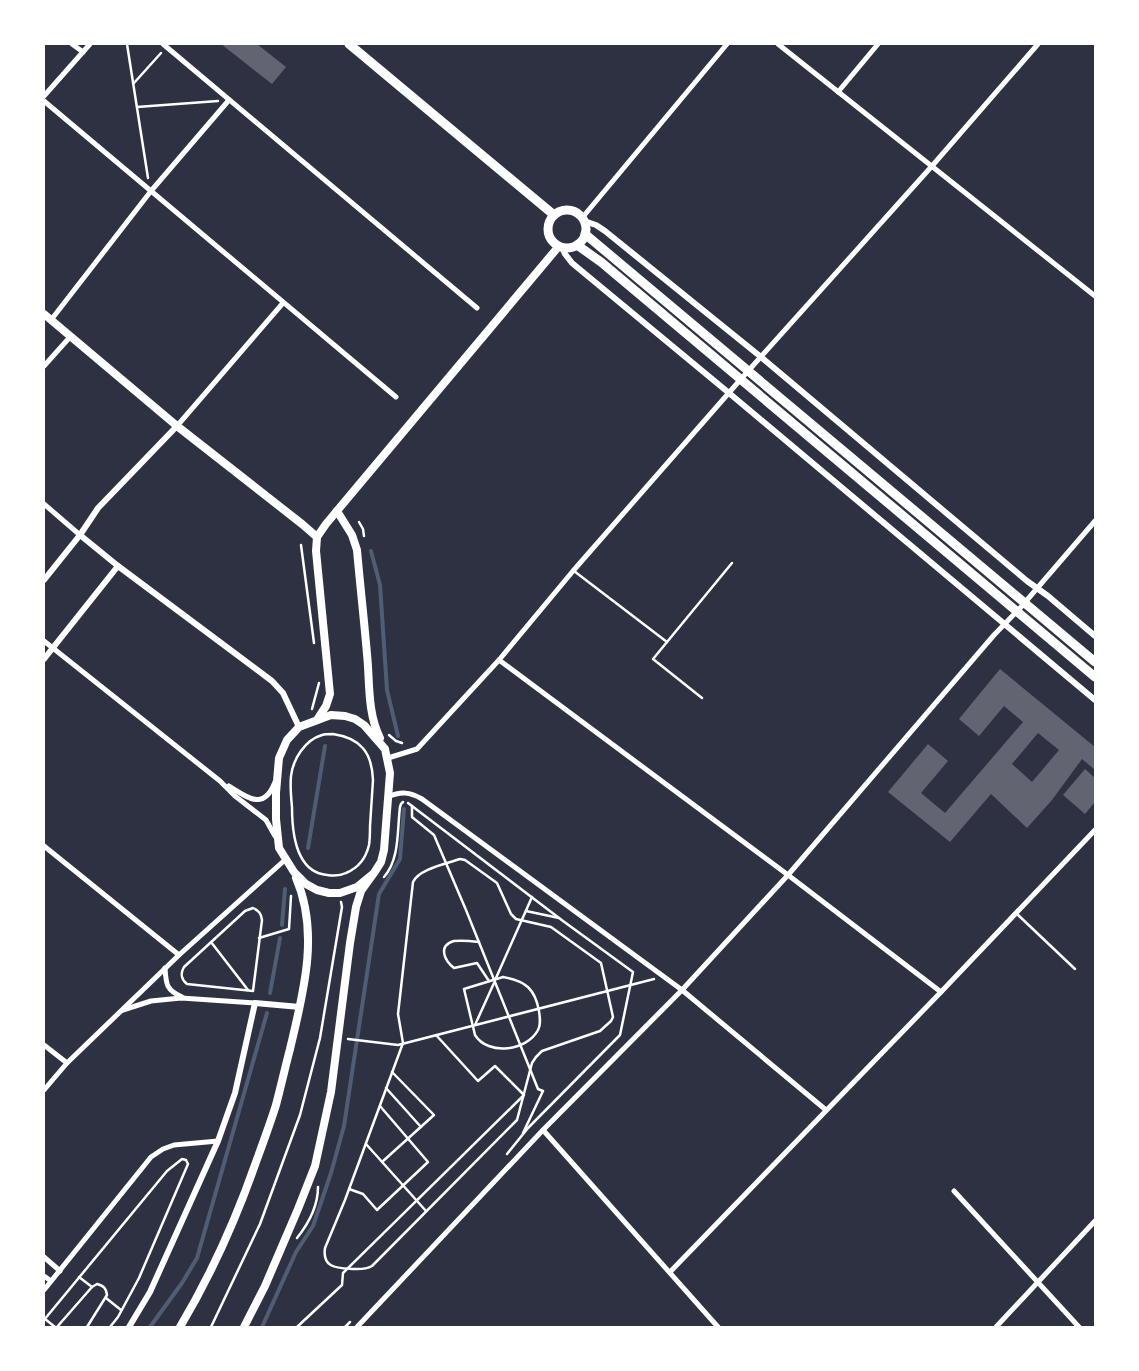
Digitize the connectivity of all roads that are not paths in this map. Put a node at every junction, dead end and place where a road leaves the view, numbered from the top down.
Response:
1 (72, 44) edge
2 (90, 44) edge
3 (348, 44) edge
4 (727, 44) edge
5 (778, 44) edge
6 (878, 44) edge
7 (1038, 44) edge
8 (165, 45) edge
9 (83, 52) junction
10 (838, 92) junction
11 (44, 96) edge
12 (229, 100) junction
13 (44, 101) edge
14 (932, 166) junction
15 (150, 191) junction
16 (554, 215) junction
17 (583, 219) junction
18 (585, 234) junction
19 (578, 245) junction
20 (560, 247) junction
21 (1095, 296) edge
22 (283, 303) junction
23 (477, 308) dead end
24 (44, 314) edge
25 (51, 320) junction
26 (70, 337) junction
27 (761, 357) junction
28 (44, 366) edge
29 (749, 370) junction
30 (741, 379) junction
31 (729, 393) junction
32 (396, 397) dead end
33 (177, 426) junction
34 (44, 504) edge
35 (337, 511) junction
36 (1095, 521) edge
37 (80, 535) junction
38 (317, 537) junction
39 (732, 564) dead end
40 (118, 566) junction
41 (573, 571) junction
42 (44, 580) edge
43 (1037, 588) junction
44 (1024, 603) junction
45 (1017, 611) junction
46 (1005, 624) junction
47 (1095, 636) edge
48 (44, 641) edge
49 (667, 642) junction
50 (53, 648) junction
51 (44, 659) edge
52 (498, 660) junction
53 (1095, 662) edge
54 (1095, 677) edge
55 (702, 698) dead end
56 (1095, 700) edge
57 (317, 720) junction
58 (299, 727) junction
59 (385, 749) junction
60 (279, 758) junction
61 (388, 758) junction
62 (220, 781) junction
63 (388, 797) junction
64 (1095, 830) edge
65 (44, 846) edge
66 (279, 848) junction
67 (286, 859) junction
68 (294, 872) junction
69 (374, 874) junction
70 (788, 875) junction
71 (1016, 913) junction
72 (179, 955) junction
73 (165, 968) junction
74 (1075, 969) dead end
75 (682, 990) junction
76 (941, 992) junction
77 (184, 998) junction
78 (255, 1003) junction
79 (300, 1007) junction
80 (120, 1012) junction
81 (44, 1046) edge
82 (66, 1063) junction
83 (44, 1090) edge
84 (826, 1110) junction
85 (543, 1130) junction
86 (218, 1141) junction
87 (954, 1191) dead end
88 (1095, 1221) edge
89 (44, 1257) edge
90 (60, 1270) junction
91 (670, 1272) junction
92 (44, 1276) edge
93 (51, 1282) junction
94 (1039, 1283) junction
95 (44, 1290) edge
96 (129, 1327) edge
97 (180, 1327) edge
98 (244, 1327) edge
99 (357, 1327) edge
100 (718, 1327) edge
101 (996, 1327) edge
102 (1079, 1327) edge

1 - 9 street
2 - 9 street
3 - 16 main road
4 - 17 street
5 - 10 street
6 - 10 street
7 - 14 street
8 - 12 street
9 - 11 street
10 - 14 street
12 - 15 street
12 - 23 street
13 - 15 street
14 - 21 street
14 - 27 street
15 - 22 street
15 - 25 street
16 - 17 main road
16 - 20 main road
17 - 18 main road
17 - 27 street
18 - 19 main road
18 - 29 main road
19 - 20 main road
19 - 30 main road
20 - 31 street
20 - 35 main road
22 - 32 street
22 - 33 street
24 - 25 main road
25 - 26 main road
26 - 28 street
26 - 33 main road
27 - 29 street
27 - 43 street
29 - 30 street
29 - 44 main road
30 - 31 street
30 - 45 main road
31 - 41 street
31 - 46 street
33 - 37 street
33 - 38 main road
34 - 37 street
35 - 38 main road
35 - 59 main road
36 - 43 street
37 - 40 street
37 - 42 street
38 - 57 main road
39 - 49 lane
40 - 50 street
40 - 58 street
41 - 49 lane
41 - 52 street
43 - 44 street
43 - 47 street
44 - 45 street
44 - 53 main road
45 - 46 street
45 - 54 main road
46 - 56 street
46 - 70 street
48 - 50 street
49 - 55 lane
50 - 51 street
50 - 62 street
52 - 61 street
52 - 70 street
57 - 58 main road
57 - 59 main road
58 - 60 main road
59 - 61 main road
60 - 62 street
60 - 66 main road
61 - 63 main road
62 - 66 street
63 - 69 main road
63 - 75 street
64 - 71 street
65 - 72 street
66 - 67 main road
67 - 68 main road
67 - 72 street
68 - 69 main road
68 - 79 main road
69 - 98 main road
70 - 75 street
70 - 76 street
71 - 74 lane
71 - 76 street
72 - 73 street
73 - 77 street
73 - 80 street
75 - 84 street
75 - 85 street
76 - 84 street
77 - 78 street
77 - 80 street
78 - 79 street
78 - 86 street
79 - 97 main road
80 - 82 street
81 - 82 street
82 - 83 street
84 - 91 street
85 - 91 street
85 - 99 street
86 - 90 street
86 - 96 street
87 - 94 street
88 - 94 street
89 - 90 street
90 - 93 street
91 - 100 street
92 - 93 street
93 - 95 street
94 - 101 street
94 - 102 street

